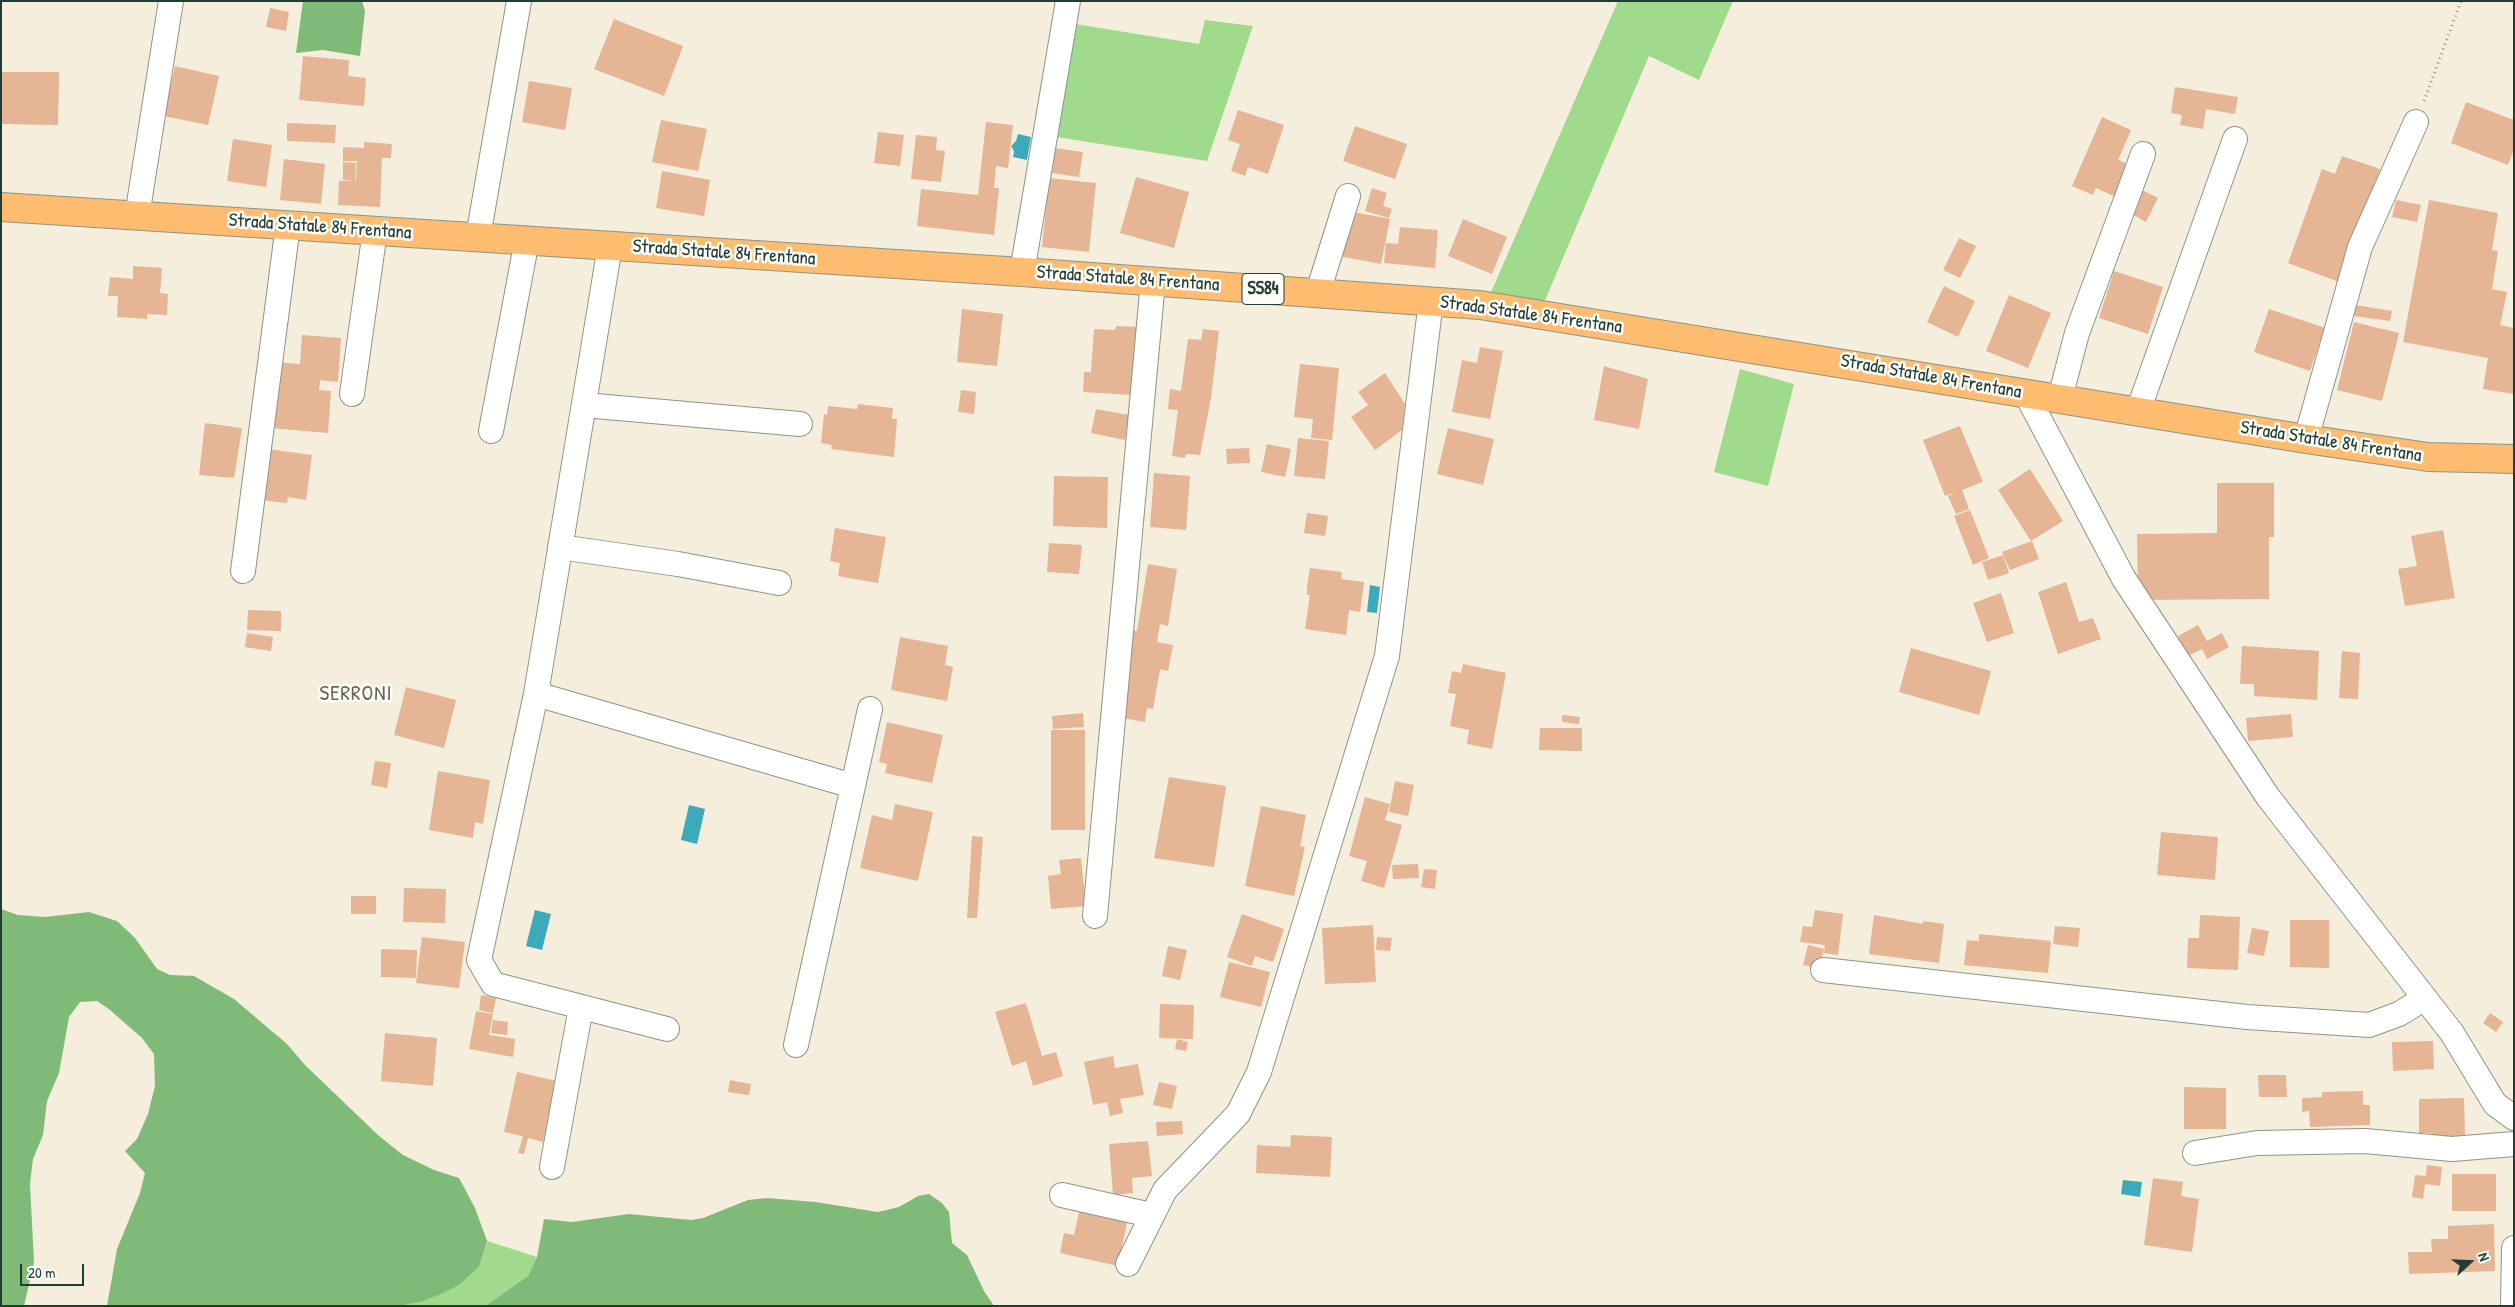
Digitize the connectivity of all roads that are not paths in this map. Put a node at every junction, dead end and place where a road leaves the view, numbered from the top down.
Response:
1 (171, 1) edge
2 (519, 1) edge
3 (1068, 1) edge
4 (2416, 122) road end
5 (2235, 139) dead end
6 (2143, 154) dead end
7 (1348, 196) dead end
8 (1, 207) edge
9 (137, 216) junction
10 (288, 225) junction
11 (375, 231) junction
12 (478, 237) junction
13 (527, 240) junction
14 (610, 246) junction
15 (1022, 272) junction
16 (1153, 281) junction
17 (1318, 292) junction
18 (1431, 301) junction
19 (352, 394) dead end
20 (2026, 394) junction
21 (2060, 398) junction
22 (584, 405) junction
23 (2138, 411) junction
24 (800, 424) dead end
25 (491, 431) dead end
26 (2306, 439) junction
27 (2514, 459) edge
28 (560, 547) junction
29 (243, 571) dead end
30 (779, 583) dead end
31 (536, 694) junction
32 (870, 709) dead end
33 (853, 786) junction
34 (1095, 916) dead end
35 (1822, 970) dead end
36 (2425, 998) junction
37 (581, 1007) junction
38 (667, 1029) dead end
39 (796, 1045) dead end
40 (2514, 1118) edge
41 (2514, 1144) edge
42 (2195, 1153) dead end
43 (552, 1167) dead end
44 (1062, 1195) dead end
45 (1151, 1215) junction
46 (2514, 1248) edge
47 (1128, 1264) dead end
48 (2513, 1306) edge

1 - 9 street
2 - 12 street
3 - 15 street
4 - 26 street
5 - 23 street
6 - 21 street
7 - 17 street
8 - 9 main road, Strada Statale 84 Frentana / SS84
9 - 10 main road, Strada Statale 84 Frentana / SS84
10 - 11 main road, Strada Statale 84 Frentana / SS84
10 - 29 street
11 - 12 main road, Strada Statale 84 Frentana / SS84
11 - 19 street
12 - 13 main road, Strada Statale 84 Frentana / SS84
13 - 14 main road, Strada Statale 84 Frentana / SS84
13 - 25 street
14 - 15 main road, Strada Statale 84 Frentana / SS84
14 - 22 street
15 - 16 main road, Strada Statale 84 Frentana / SS84
16 - 17 main road, Strada Statale 84 Frentana / SS84
16 - 34 street
17 - 18 main road, Strada Statale 84 Frentana / SS84
18 - 20 main road, Strada Statale 84 Frentana / SS84
18 - 45 street
20 - 21 main road, Strada Statale 84 Frentana / SS84
20 - 36 street
21 - 23 main road, Strada Statale 84 Frentana / SS84
22 - 24 street
22 - 28 street
23 - 26 main road, Strada Statale 84 Frentana / SS84
26 - 27 main road, Strada Statale 84 Frentana / SS84
28 - 30 street
28 - 31 street
31 - 33 street
31 - 37 street
32 - 33 street
33 - 39 street
35 - 36 street
36 - 40 street
37 - 38 street
37 - 43 street
41 - 42 street
44 - 45 street
45 - 47 street
46 - 48 street

